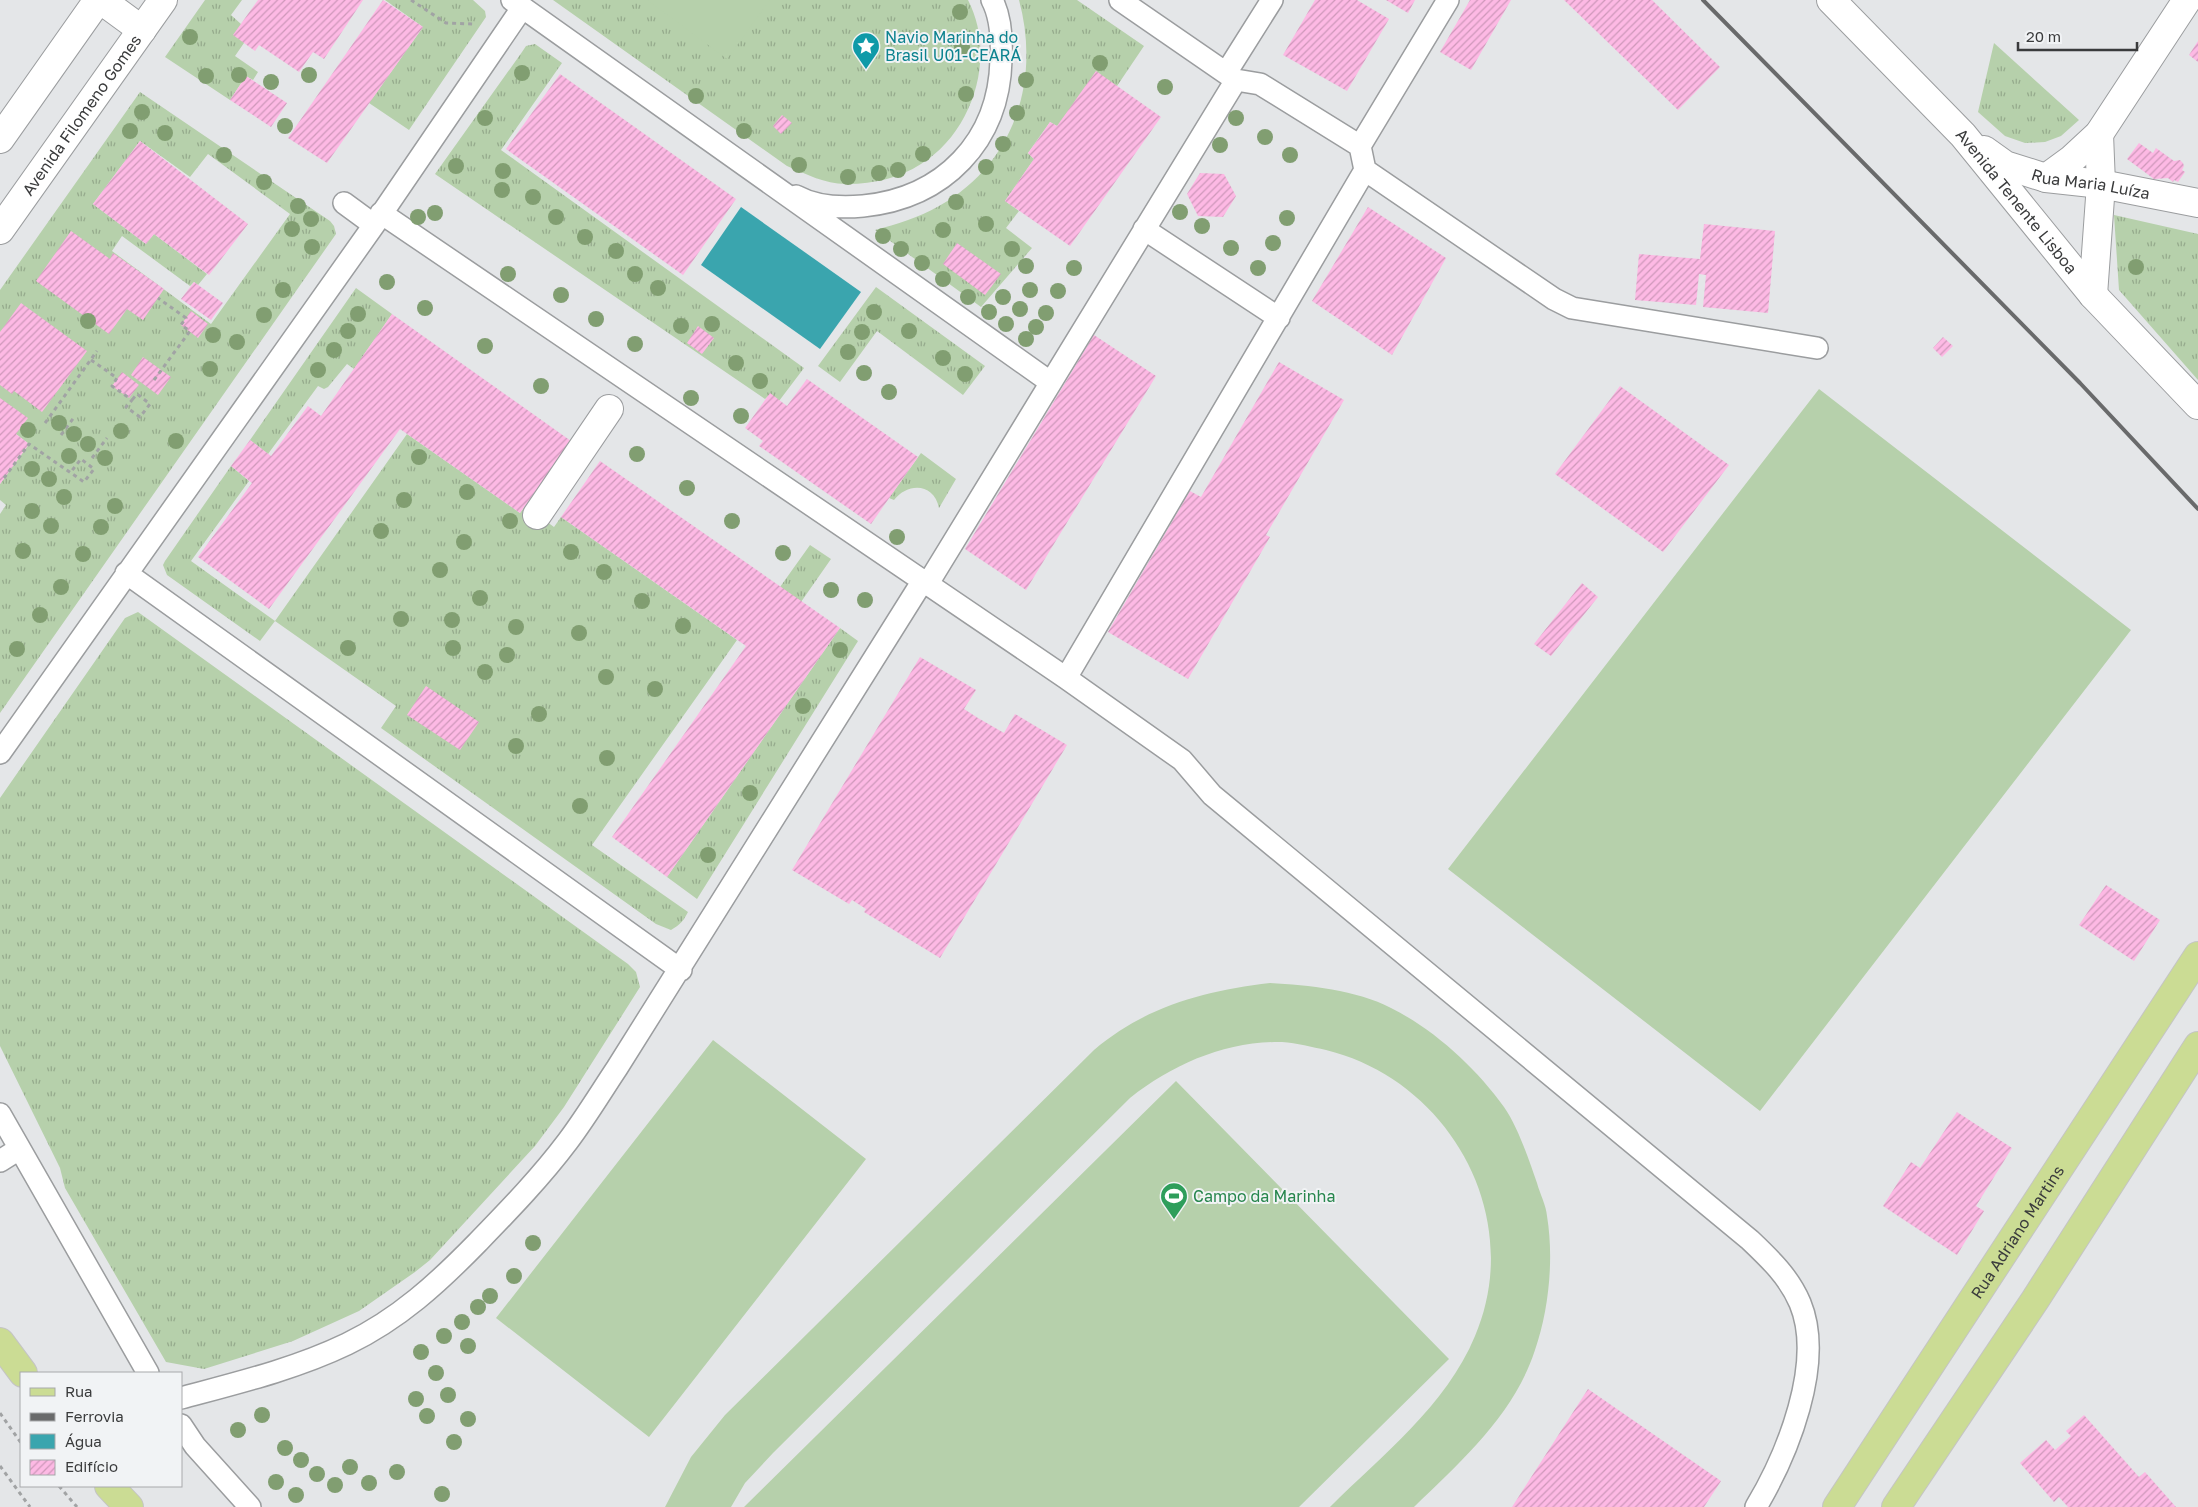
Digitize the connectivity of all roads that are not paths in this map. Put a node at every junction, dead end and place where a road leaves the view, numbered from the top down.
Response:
1 (99, 0) edge
2 (992, 0) edge
3 (1120, 0) edge
4 (1272, 0) edge
5 (1448, 0) edge
6 (1831, 0) edge
7 (2187, 0) edge
8 (157, 2) edge
9 (517, 4) edge
10 (142, 30) junction
11 (1231, 76) junction
12 (2099, 134) junction
13 (1963, 136) junction
14 (0, 139) edge
15 (1360, 146) junction
16 (1366, 170) junction
17 (2046, 178) junction
18 (764, 181) junction
19 (2100, 184) junction
20 (344, 203) dead end
21 (2198, 203) edge
22 (378, 219) junction
23 (1144, 229) junction
24 (0, 230) edge
25 (2092, 295) junction
26 (1279, 318) junction
27 (1817, 348) dead end
28 (628, 381) junction
29 (1050, 382) junction
30 (2198, 404) edge
31 (609, 409) joint
32 (537, 514) dead end
33 (126, 574) junction
34 (925, 584) junction
35 (1066, 678) junction
36 (0, 753) edge
37 (2198, 956) edge
38 (681, 970) junction
39 (2198, 1046) edge
40 (0, 1114) edge
41 (18, 1149) junction
42 (0, 1161) edge
43 (0, 1342) edge
44 (22, 1372) edge
45 (147, 1372) edge
46 (182, 1398) edge
47 (182, 1426) edge
48 (110, 1487) edge
49 (129, 1507) edge
50 (250, 1507) edge
51 (1756, 1507) edge
52 (1837, 1507) edge
53 (1896, 1507) edge

1 - 10 street
1 - 14 street
2 - 18 lane
3 - 11 lane
4 - 11 lane
5 - 15 lane
6 - 13 street, Avenida Tenente Lisboa
7 - 12 street
8 - 10 street, Avenida Filomeno Gomes
9 - 18 lane
9 - 22 lane
10 - 24 street, Avenida Filomeno Gomes
11 - 15 lane
11 - 23 lane
12 - 17 street
12 - 19 street
13 - 17 street, Rua Maria Luíza
13 - 25 street, Avenida Tenente Lisboa
15 - 16 lane
16 - 26 lane
16 - 27 lane
17 - 19 street, Rua Maria Luíza
18 - 29 lane
19 - 21 street, Rua Maria Luíza
19 - 25 street
20 - 22 lane
22 - 28 lane
22 - 33 lane
23 - 26 lane
23 - 29 lane
25 - 30 street, Avenida Tenente Lisboa
26 - 35 lane
28 - 31 lane
28 - 34 lane
29 - 34 lane
31 - 32 street
33 - 36 lane
33 - 38 lane
34 - 35 lane
34 - 38 lane
35 - 51 lane
37 - 52 main road, Rua Adriano Martins
38 - 46 lane
39 - 53 main road
40 - 41 lane
41 - 42 lane
41 - 45 lane
43 - 44 main road
47 - 50 lane
48 - 49 main road

